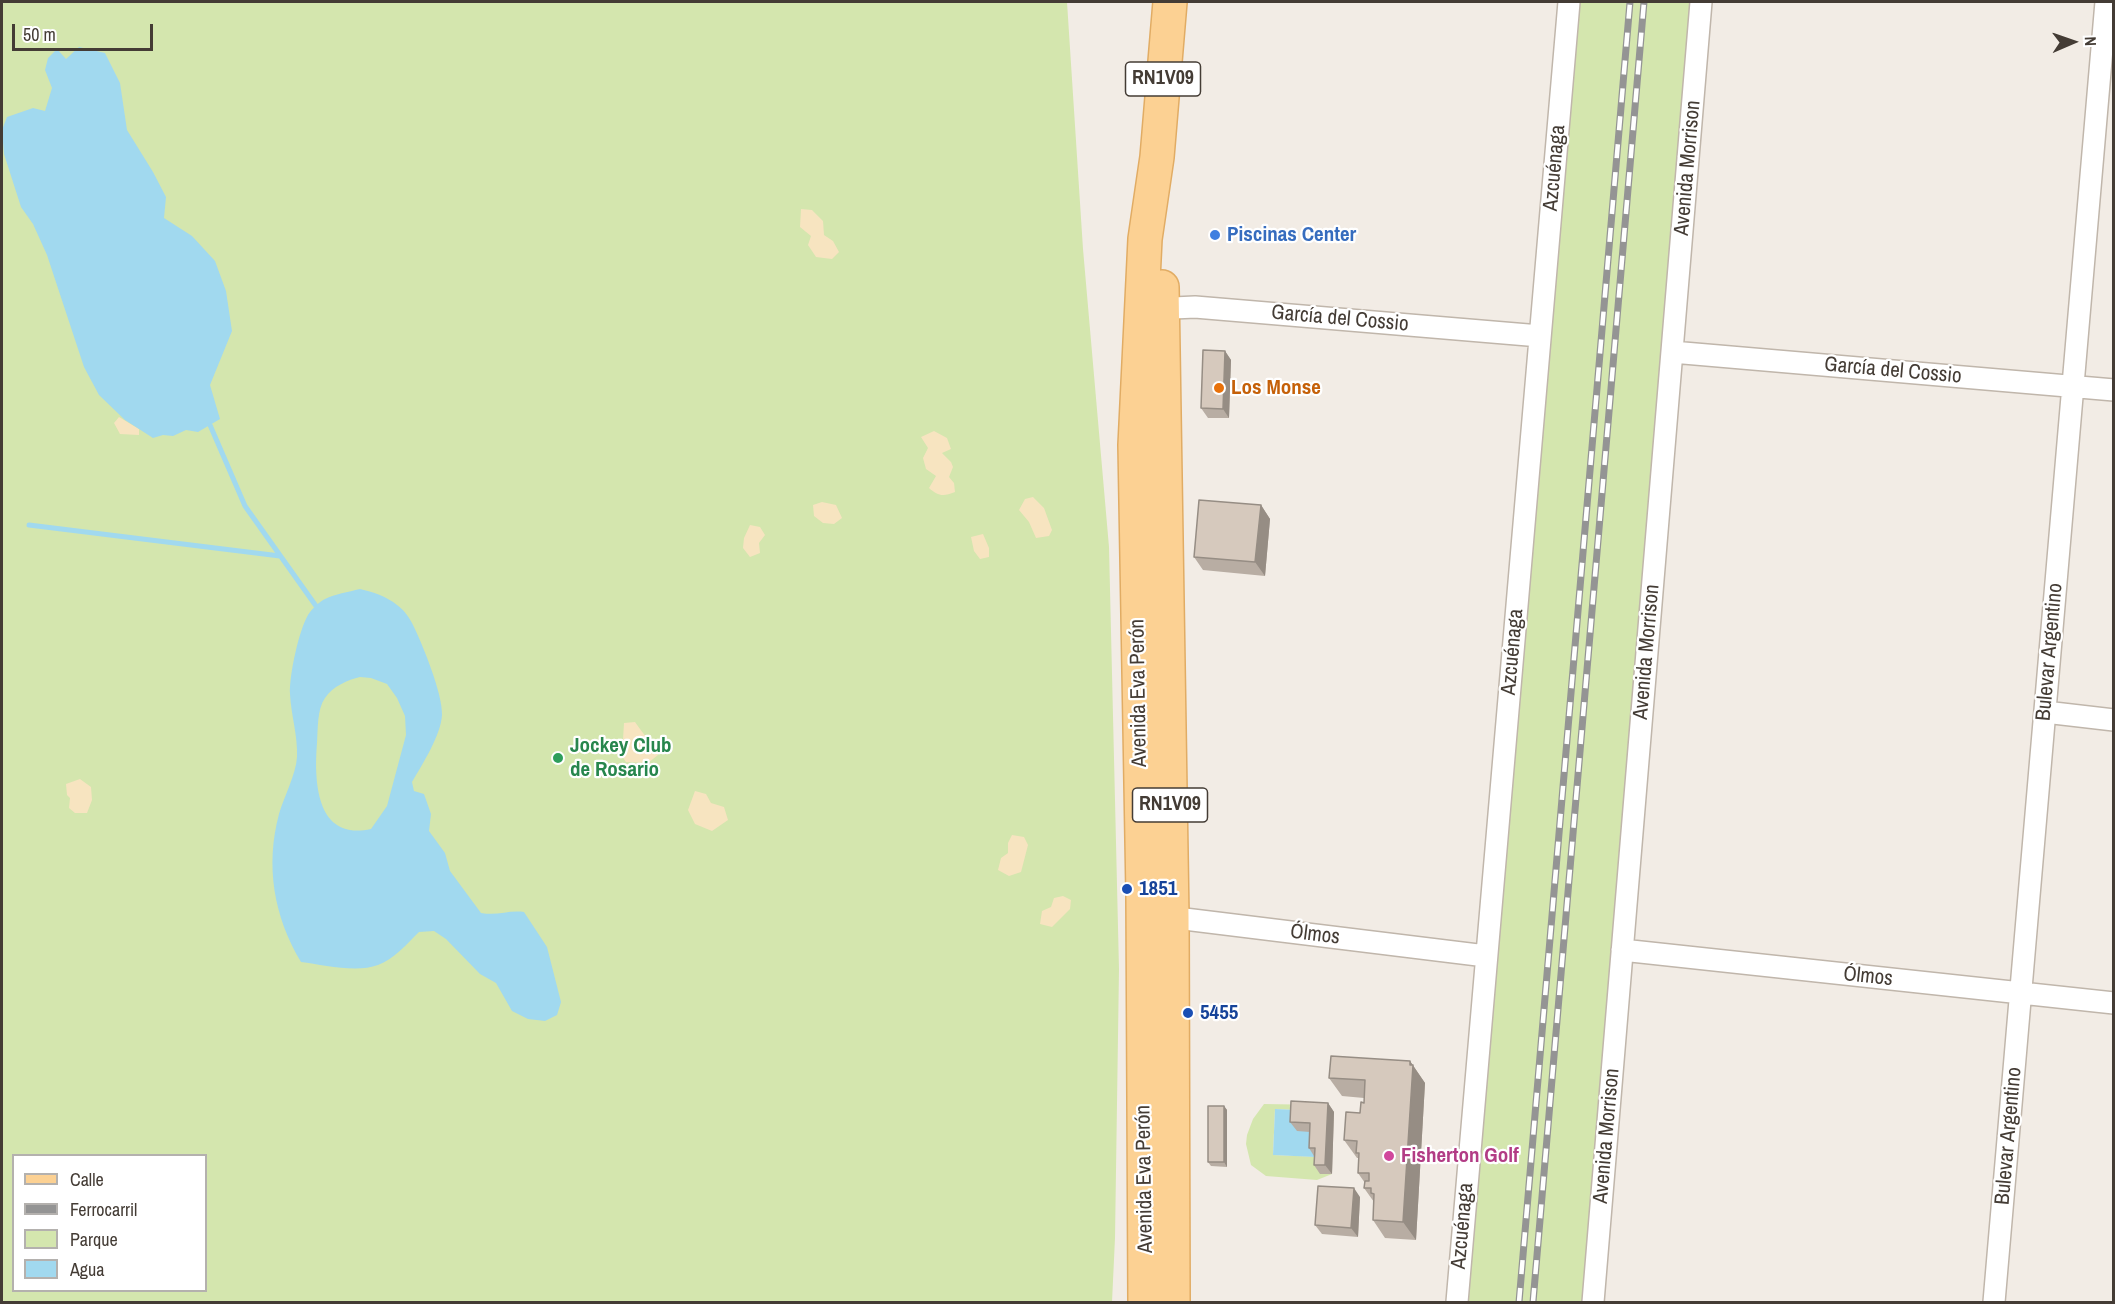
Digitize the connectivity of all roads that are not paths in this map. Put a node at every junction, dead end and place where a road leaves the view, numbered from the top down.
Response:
1 (1170, 2) edge
2 (1569, 2) edge
3 (1701, 2) edge
4 (2106, 2) edge
5 (1151, 309) junction
6 (1540, 336) junction
7 (1672, 352) junction
8 (2073, 388) junction
9 (2114, 390) edge
10 (2045, 712) junction
11 (2114, 720) edge
12 (1157, 916) junction
13 (1622, 950) junction
14 (1486, 957) junction
15 (2021, 993) junction
16 (2114, 1003) edge
17 (1145, 1302) edge
18 (1173, 1302) edge
19 (1457, 1302) edge
20 (1593, 1302) edge
21 (1994, 1302) edge

1 - 5 main road, Avenida Eva Perón / RN1V09
2 - 6 street, Azcuénaga
3 - 7 street, Avenida Morrison
4 - 8 street, Bulevar Argentino
5 - 6 street, García del Cossio
5 - 12 main road, Avenida Eva Perón / RN1V09
6 - 14 street, Azcuénaga
7 - 8 street, García del Cossio
7 - 13 street, Avenida Morrison
8 - 9 street, García del Cossio
8 - 10 street, Bulevar Argentino
10 - 11 street
10 - 15 street, Bulevar Argentino
12 - 14 street, Ólmos
12 - 17 main road, Avenida Eva Perón / RN1V09
12 - 18 main road, Avenida Eva Perón / RN1V09
13 - 15 street, Ólmos
13 - 20 street, Avenida Morrison
14 - 19 street, Azcuénaga
15 - 16 street, Ólmos
15 - 21 street, Bulevar Argentino

